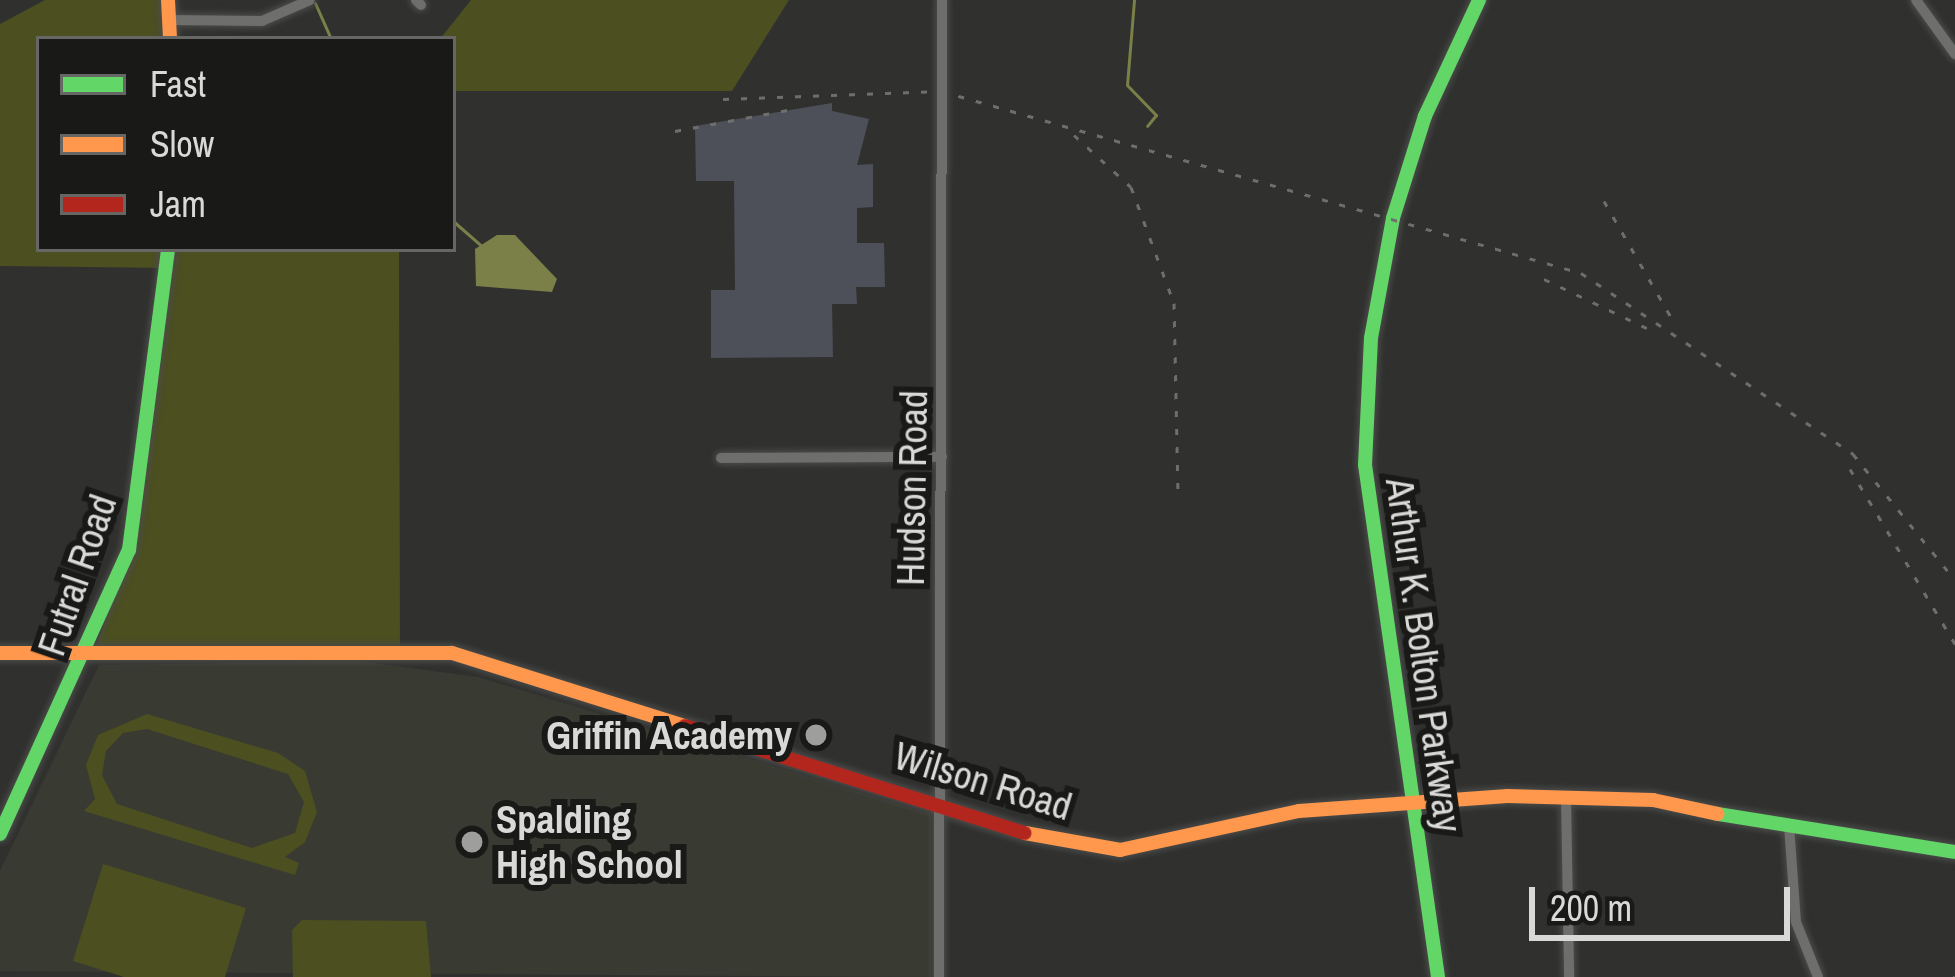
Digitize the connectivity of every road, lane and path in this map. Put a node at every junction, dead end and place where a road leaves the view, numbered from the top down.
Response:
1 (168, 0) edge
2 (310, 0) edge
3 (942, 0) edge
4 (1479, 0) edge
5 (1916, 0) edge
6 (169, 20) junction
7 (170, 36) edge
8 (1955, 53) edge
9 (168, 252) edge
10 (942, 457) junction
11 (721, 458) dead end
12 (91, 650) junction
13 (0, 653) edge
14 (1566, 797) junction
15 (1410, 801) junction
16 (940, 806) junction
17 (1789, 825) junction
18 (0, 834) edge
19 (1955, 852) edge
20 (939, 977) edge
21 (1438, 977) edge
22 (1568, 977) edge
23 (1818, 977) edge

1 - 6 street
2 - 6 street
3 - 10 street, Hudson Road
4 - 15 street, Arthur K. Bolton Parkway
5 - 8 street
6 - 7 street
9 - 12 street, Futral Road
10 - 11 street
10 - 16 street, Hudson Road
12 - 13 street, Wilson Road
12 - 16 street, Wilson Road
12 - 18 street, Futral Road
14 - 15 street, Wilson Road
14 - 17 street, Wilson Road
14 - 22 street
15 - 16 street, Wilson Road
15 - 21 street, Arthur K. Bolton Parkway
16 - 20 street, Hudson Road
17 - 19 street, Wilson Road
17 - 23 street

